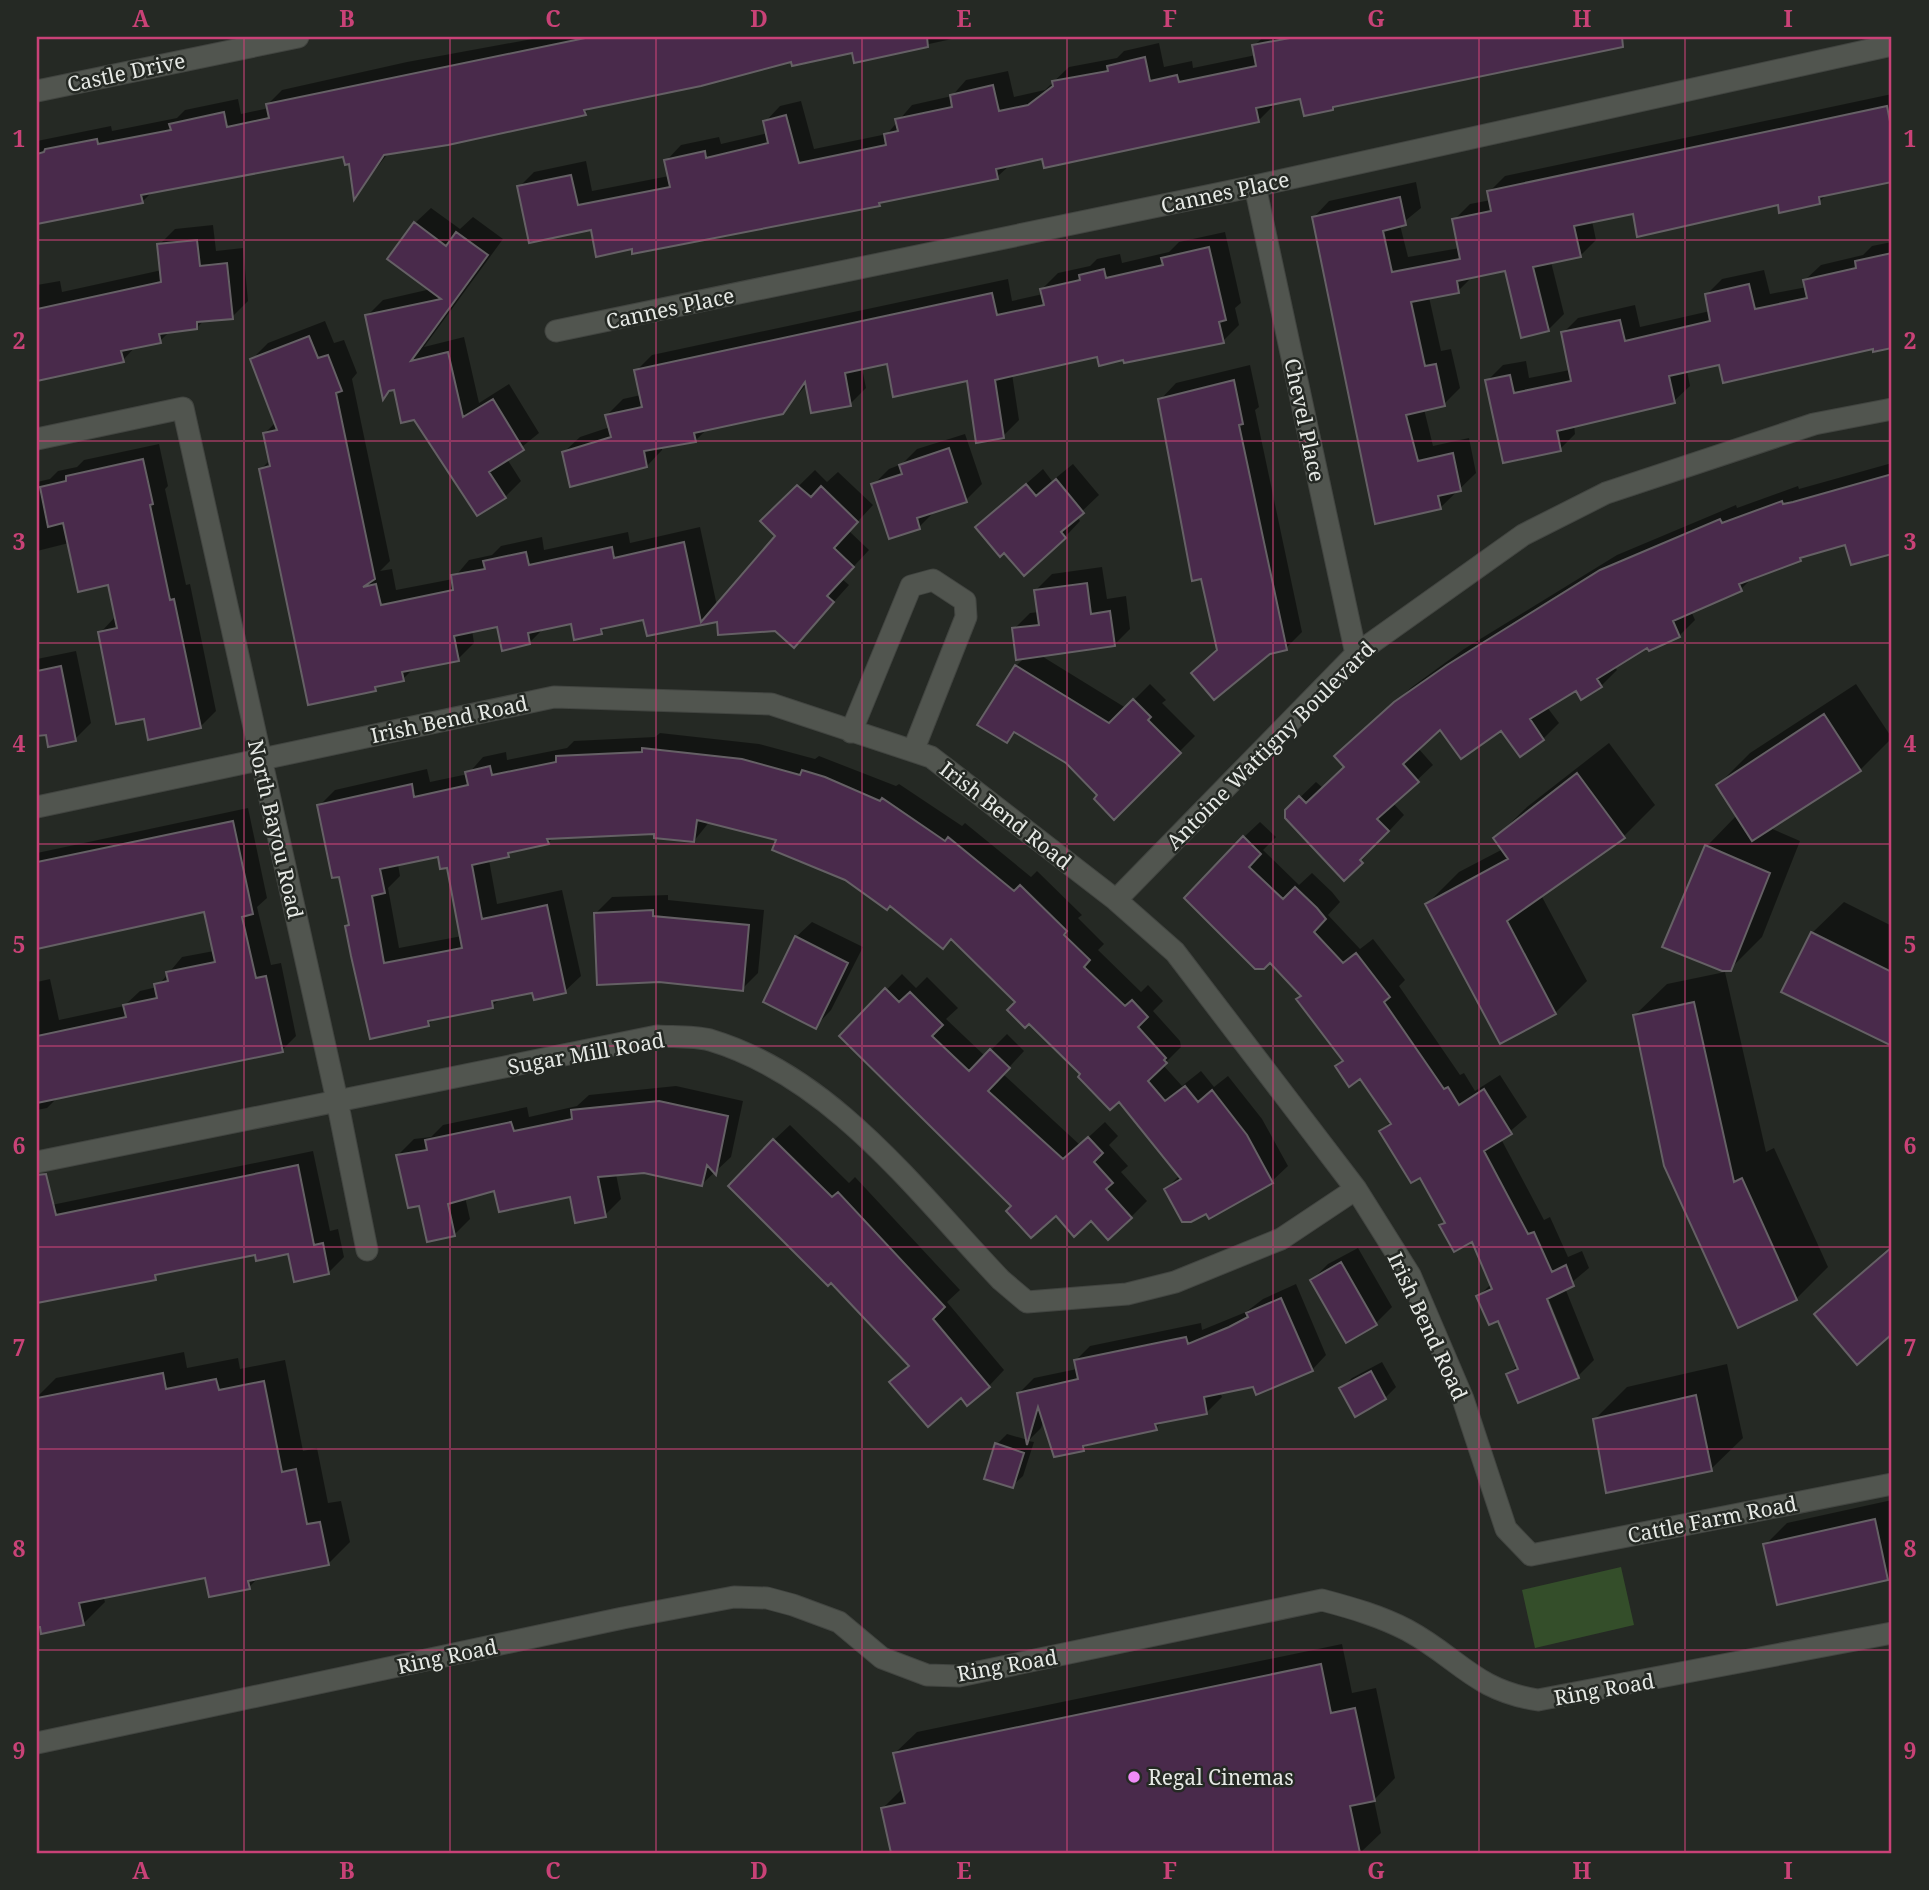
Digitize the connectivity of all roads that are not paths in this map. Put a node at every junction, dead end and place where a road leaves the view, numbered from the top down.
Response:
1 (298, 37) edge
2 (1892, 45) edge
3 (37, 91) edge
4 (1255, 186) junction
5 (556, 331) dead end
6 (1892, 409) edge
7 (37, 439) edge
8 (1356, 654) junction
9 (851, 732) junction
10 (913, 751) junction
11 (260, 758) junction
12 (37, 807) edge
13 (1116, 900) junction
14 (337, 1100) junction
15 (37, 1162) edge
16 (1356, 1189) junction
17 (367, 1251) dead end
18 (1892, 1484) edge
19 (1531, 1555) joint
20 (1892, 1633) edge
21 (37, 1743) edge

1 - 3 street, Castle Drive
2 - 4 street, Cannes Place
4 - 5 street, Cannes Place
4 - 8 street, Chevel Place
6 - 8 street, Antoine Wattigny Boulevard
7 - 11 street, North Bayou Road
8 - 13 street, Antoine Wattigny Boulevard
9 - 10 street, Irish Bend Road
9 - 10 street
9 - 11 street, Irish Bend Road
10 - 13 street, Irish Bend Road
11 - 12 street, Irish Bend Road
11 - 14 street, North Bayou Road
13 - 16 street, Irish Bend Road
14 - 15 street, Sugar Mill Road
14 - 16 street, Sugar Mill Road
14 - 17 street, North Bayou Road
16 - 19 street, Irish Bend Road
18 - 19 street, Cattle Farm Road
20 - 21 street, Ring Road

